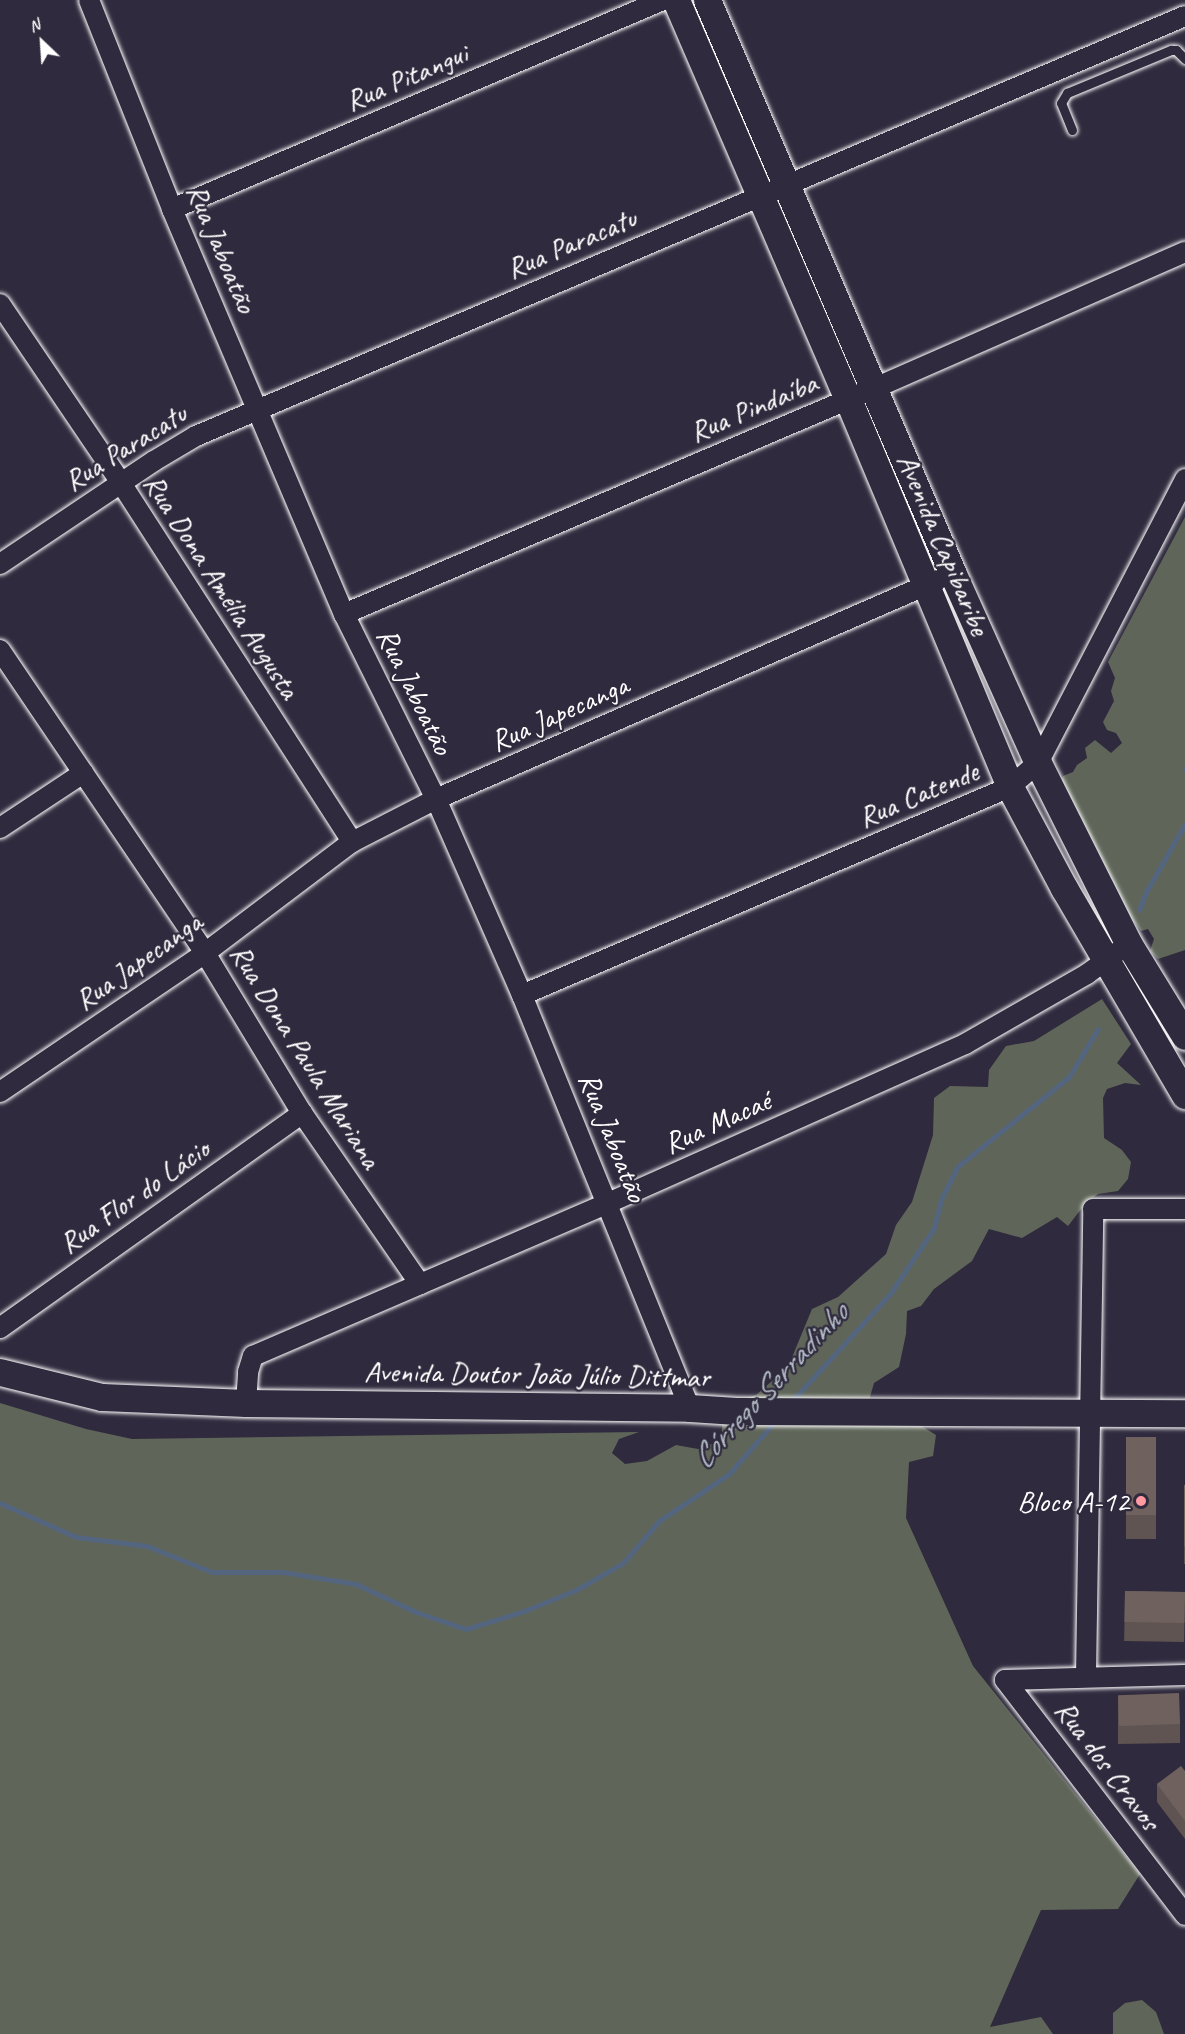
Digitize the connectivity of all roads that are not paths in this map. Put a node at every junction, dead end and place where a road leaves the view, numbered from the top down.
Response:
1 (89, 0) edge
2 (663, 0) edge
3 (676, 0) edge
4 (706, 0) edge
5 (1185, 16) edge
6 (1185, 59) edge
7 (1072, 130) dead end
8 (787, 184) junction
9 (760, 196) junction
10 (172, 209) junction
11 (1185, 252) edge
12 (0, 304) edge
13 (875, 388) junction
14 (848, 399) junction
15 (257, 409) junction
16 (1185, 479) edge
17 (121, 483) junction
18 (0, 564) edge
19 (953, 574) junction
20 (925, 586) junction
21 (344, 614) junction
22 (0, 650) edge
23 (1038, 763) junction
24 (83, 773) junction
25 (1010, 787) junction
26 (436, 799) junction
27 (0, 828) edge
28 (352, 842) junction
29 (1128, 942) junction
30 (205, 953) junction
31 (1106, 960) junction
32 (522, 995) junction
33 (1185, 1036) edge
34 (1181, 1082) edge
35 (0, 1092) edge
36 (302, 1113) junction
37 (608, 1203) junction
38 (1185, 1209) edge
39 (420, 1284) junction
40 (0, 1328) edge
41 (0, 1372) edge
42 (246, 1403) junction
43 (690, 1408) junction
44 (1090, 1413) junction
45 (1185, 1413) edge
46 (1185, 1675) edge
47 (1086, 1676) junction
48 (1185, 1915) edge

1 - 10 street, Rua Jaboatão
2 - 10 street, Rua Pitangui
3 - 9 main road, Avenida Capibaribe
4 - 8 main road, Avenida Capibaribe
5 - 8 street, Rua Paracatu
6 - 7 lane
8 - 9 street, Rua Paracatu
8 - 13 main road, Avenida Capibaribe
9 - 14 main road, Avenida Capibaribe
9 - 15 street, Rua Paracatu
10 - 15 street, Rua Jaboatão
11 - 13 street, Rua Pindaíba
12 - 17 street, Rua Dona Amélia Augusta
13 - 14 street, Rua Pindaíba
13 - 19 main road, Avenida Capibaribe
14 - 20 main road, Avenida Capibaribe
14 - 21 street, Rua Pindaíba
15 - 17 street, Rua Paracatu
15 - 21 street, Rua Jaboatão
16 - 23 street, Rua Catende
17 - 18 street, Rua Paracatu
17 - 28 street, Rua Dona Amélia Augusta
19 - 20 street, Rua Japecanga
19 - 23 main road, Avenida Capibaribe
20 - 25 main road, Avenida Capibaribe
20 - 26 street, Rua Japecanga
21 - 26 street, Rua Jaboatão
22 - 24 street, Rua Dona Paula Mariana
23 - 25 street, Rua Catende
23 - 29 main road, Avenida Capibaribe
24 - 27 street
24 - 30 street, Rua Dona Paula Mariana
25 - 31 main road, Avenida Capibaribe
25 - 32 street, Rua Catende
26 - 28 street, Rua Japecanga
26 - 32 street, Rua Jaboatão
28 - 30 street, Rua Japecanga
29 - 31 street, Rua Macaé
29 - 33 main road, Avenida Capibaribe
30 - 35 street, Rua Japecanga
30 - 36 street, Rua Dona Paula Mariana
31 - 34 main road, Avenida Capibaribe
31 - 37 street, Rua Macaé
32 - 37 street, Rua Jaboatão
36 - 39 street, Rua Dona Paula Mariana
36 - 40 street, Rua Flor do Lácio
37 - 39 street, Rua Macaé
37 - 43 street, Rua Jaboatão
38 - 44 street
39 - 42 street, Rua Macaé
41 - 42 main road, Avenida Doutor João Júlio Dittmar
42 - 43 main road, Avenida Doutor João Júlio Dittmar
43 - 44 main road, Avenida Doutor João Júlio Dittmar
44 - 45 main road, Avenida Doutor João Júlio Dittmar
44 - 47 street
46 - 47 street
47 - 48 street, Rua dos Cravos

